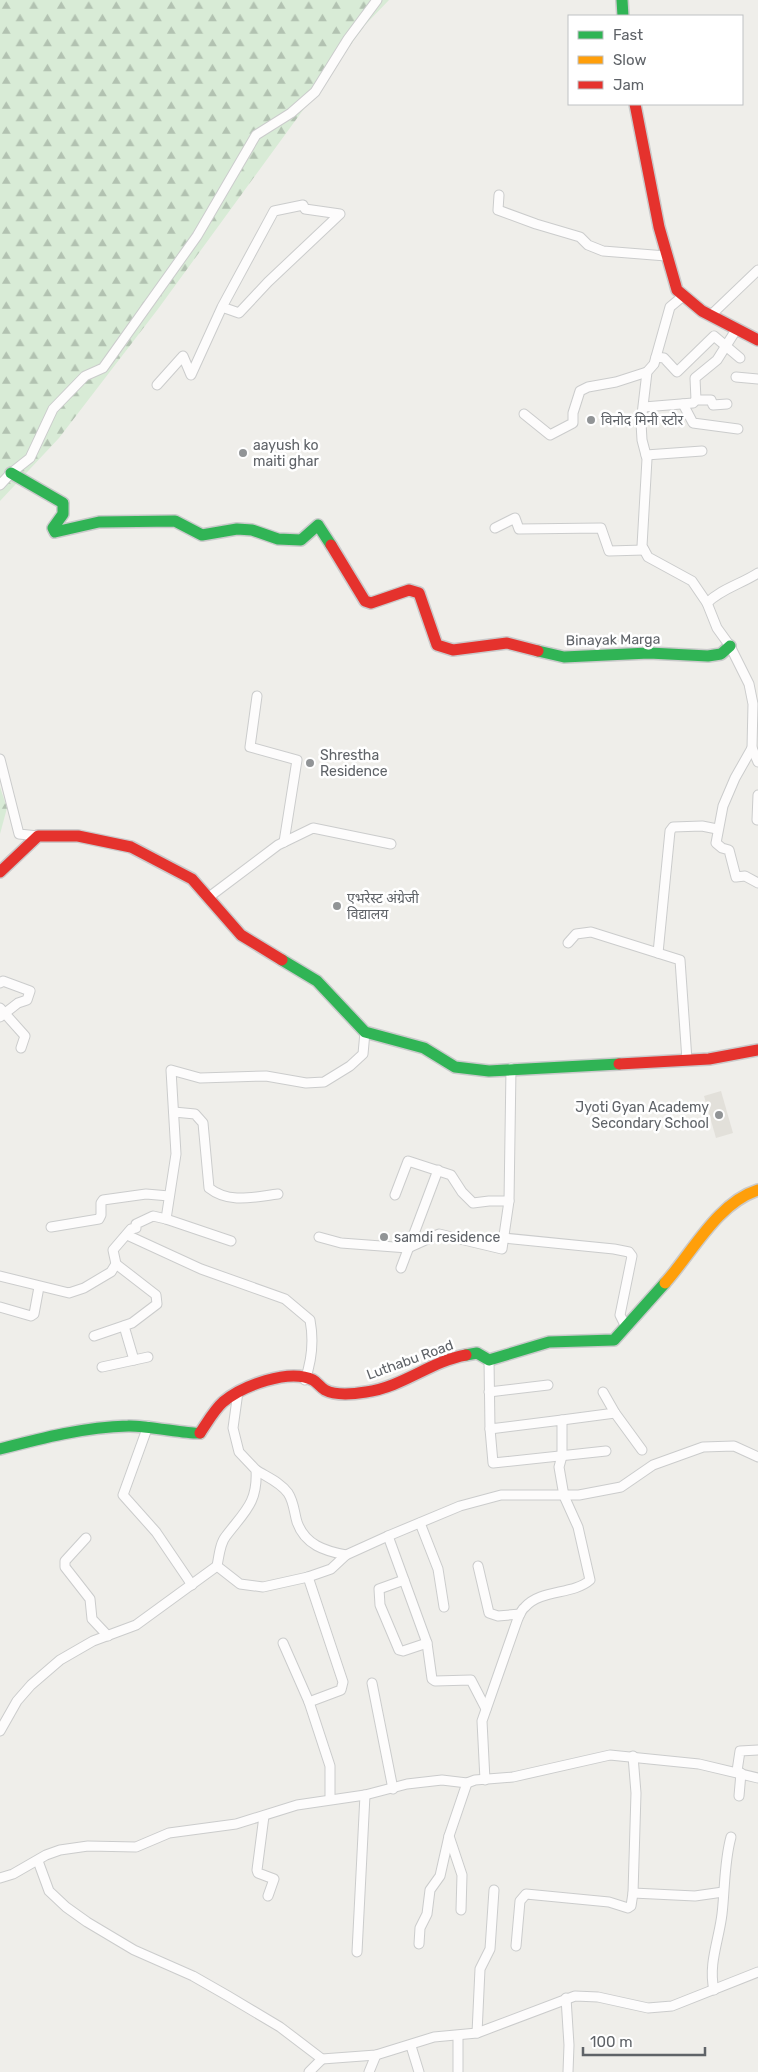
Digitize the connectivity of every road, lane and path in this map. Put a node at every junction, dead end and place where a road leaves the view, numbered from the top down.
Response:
1 (377, 0) edge
2 (622, 0) edge
3 (623, 15) edge
4 (635, 105) edge
5 (498, 195) dead end
6 (666, 256) junction
7 (758, 270) edge
8 (682, 297) junction
9 (222, 307) junction
10 (711, 315) junction
11 (736, 330) junction
12 (758, 340) edge
13 (725, 348) junction
14 (656, 357) junction
15 (740, 358) dead end
16 (647, 372) junction
17 (736, 377) dead end
18 (758, 379) edge
19 (157, 385) dead end
20 (696, 400) junction
21 (683, 404) junction
22 (727, 404) dead end
23 (644, 408) junction
24 (524, 414) dead end
25 (738, 429) dead end
26 (702, 451) dead end
27 (646, 455) junction
28 (11, 473) junction
29 (0, 485) edge
30 (495, 528) dead end
31 (644, 550) junction
32 (758, 573) edge
33 (707, 603) junction
34 (730, 646) junction
35 (257, 696) dead end
36 (752, 748) junction
37 (0, 759) edge
38 (758, 762) edge
39 (758, 795) edge
40 (757, 820) edge
41 (718, 830) junction
42 (38, 836) junction
43 (284, 842) junction
44 (391, 844) dead end
45 (0, 872) edge
46 (758, 883) edge
47 (209, 897) junction
48 (568, 943) dead end
49 (658, 953) junction
50 (0, 983) edge
51 (2, 1013) edge
52 (365, 1032) junction
53 (21, 1048) dead end
54 (758, 1050) edge
55 (687, 1060) junction
56 (510, 1068) junction
57 (174, 1112) junction
58 (438, 1170) junction
59 (758, 1190) edge
60 (278, 1194) dead end
61 (395, 1195) dead end
62 (169, 1196) junction
63 (509, 1202) junction
64 (166, 1219) junction
65 (51, 1227) dead end
66 (127, 1235) junction
67 (319, 1237) dead end
68 (504, 1238) junction
69 (231, 1241) dead end
70 (408, 1248) junction
71 (116, 1264) junction
72 (401, 1268) dead end
73 (0, 1276) edge
74 (39, 1287) junction
75 (0, 1307) edge
76 (124, 1326) junction
77 (626, 1327) junction
78 (94, 1336) dead end
79 (148, 1357) dead end
80 (134, 1360) junction
81 (489, 1360) junction
82 (102, 1367) dead end
83 (305, 1380) junction
84 (548, 1385) dead end
85 (238, 1392) junction
86 (489, 1392) junction
87 (603, 1392) dead end
88 (615, 1413) junction
89 (562, 1420) junction
90 (148, 1426) junction
91 (490, 1429) junction
92 (0, 1449) edge
93 (642, 1450) dead end
94 (606, 1452) dead end
95 (562, 1456) junction
96 (758, 1457) edge
97 (256, 1470) junction
98 (564, 1496) junction
99 (420, 1523) junction
100 (388, 1536) junction
101 (86, 1538) dead end
102 (346, 1555) junction
103 (217, 1566) junction
104 (478, 1566) dead end
105 (308, 1577) junction
106 (404, 1580) junction
107 (192, 1585) junction
108 (444, 1607) dead end
109 (520, 1614) junction
110 (108, 1636) junction
111 (284, 1643) dead end
112 (427, 1643) junction
113 (372, 1683) dead end
114 (309, 1702) junction
115 (486, 1709) junction
116 (1, 1732) edge
117 (758, 1750) edge
118 (633, 1756) junction
119 (739, 1772) junction
120 (758, 1778) edge
121 (485, 1780) junction
122 (466, 1783) junction
123 (393, 1789) junction
124 (366, 1795) junction
125 (739, 1796) dead end
126 (330, 1799) junction
127 (264, 1816) junction
128 (450, 1836) junction
129 (731, 1837) dead end
130 (38, 1861) junction
131 (0, 1878) edge
132 (494, 1890) dead end
133 (723, 1892) junction
134 (634, 1893) junction
135 (268, 1896) dead end
136 (461, 1910) dead end
137 (419, 1944) dead end
138 (516, 1946) dead end
139 (357, 1952) dead end
140 (758, 1972) edge
141 (714, 1990) junction
142 (566, 1998) junction
143 (477, 2034) junction
144 (458, 2036) junction
145 (411, 2046) junction
146 (376, 2055) junction
147 (322, 2059) junction
148 (458, 2071) edge
149 (309, 2072) edge
150 (369, 2072) edge
151 (419, 2072) edge
152 (568, 2072) edge

1 - 28 street
2 - 3 street
4 - 6 street
5 - 6 street
6 - 8 street
7 - 10 street
8 - 10 street
8 - 14 street
9 - 9 street
9 - 19 street
10 - 11 street
11 - 12 street
11 - 13 street
13 - 14 street
13 - 15 street
13 - 20 street
14 - 16 street
16 - 23 street
16 - 24 street
17 - 18 street
20 - 21 street
20 - 22 street
21 - 23 street
21 - 25 street
23 - 27 street
26 - 27 street
27 - 31 street
28 - 29 street
28 - 34 street, Binayak Marga
30 - 31 street
31 - 33 street
32 - 33 street
33 - 34 street
34 - 36 street
35 - 43 street
36 - 38 street
36 - 41 street
37 - 42 street
39 - 40 street
41 - 46 street
41 - 49 street
42 - 45 street
42 - 47 street
43 - 44 street
43 - 47 street
47 - 52 street
48 - 49 street
49 - 55 street
50 - 51 street
51 - 53 street
52 - 56 street
52 - 57 street
54 - 55 street
55 - 56 street
56 - 63 street
57 - 60 street
57 - 62 street
58 - 61 street
58 - 63 street
58 - 70 street
59 - 77 street, Luthabu Road
62 - 64 street
62 - 65 street
63 - 68 street
64 - 66 street
64 - 69 street
66 - 71 street
66 - 83 street
67 - 70 street
68 - 70 street
68 - 77 street
70 - 72 street
71 - 74 street
71 - 76 street
73 - 74 street
74 - 75 street
76 - 78 street
76 - 80 street
77 - 81 street, Luthabu Road
79 - 80 street
80 - 82 street
81 - 83 street, Luthabu Road
81 - 86 street
83 - 85 street, Luthabu Road
84 - 86 street
85 - 90 street, Luthabu Road
85 - 97 street
86 - 91 street
87 - 88 street
88 - 89 street
88 - 93 street
89 - 91 street
89 - 95 street
90 - 92 street, Luthabu Road
90 - 107 street
91 - 95 street
94 - 95 street
95 - 98 street
96 - 98 street
97 - 102 street
97 - 103 street
98 - 99 street
98 - 109 street
99 - 100 street
99 - 108 street
100 - 102 street
100 - 106 street
101 - 110 street
102 - 105 street
103 - 105 street
103 - 107 street
104 - 109 street
105 - 114 street
106 - 112 street
106 - 112 street
107 - 110 street
109 - 115 street
110 - 116 street
111 - 114 street
112 - 115 street
113 - 123 street
114 - 126 street
115 - 121 street
117 - 119 street
118 - 119 street
118 - 121 street
118 - 134 street
119 - 120 street
119 - 125 street
121 - 122 street
122 - 123 street
122 - 128 street
123 - 124 street
124 - 126 street
124 - 139 street
126 - 127 street
127 - 130 street
127 - 135 street
128 - 136 street
128 - 137 street
129 - 133 street
130 - 131 street
130 - 147 street
132 - 143 street
133 - 134 street
133 - 141 street
134 - 138 street
140 - 141 street
141 - 142 street
142 - 143 street
142 - 152 street
143 - 144 street
144 - 145 street
144 - 148 street
145 - 146 street
145 - 151 street
146 - 147 street
146 - 150 street
147 - 149 street

